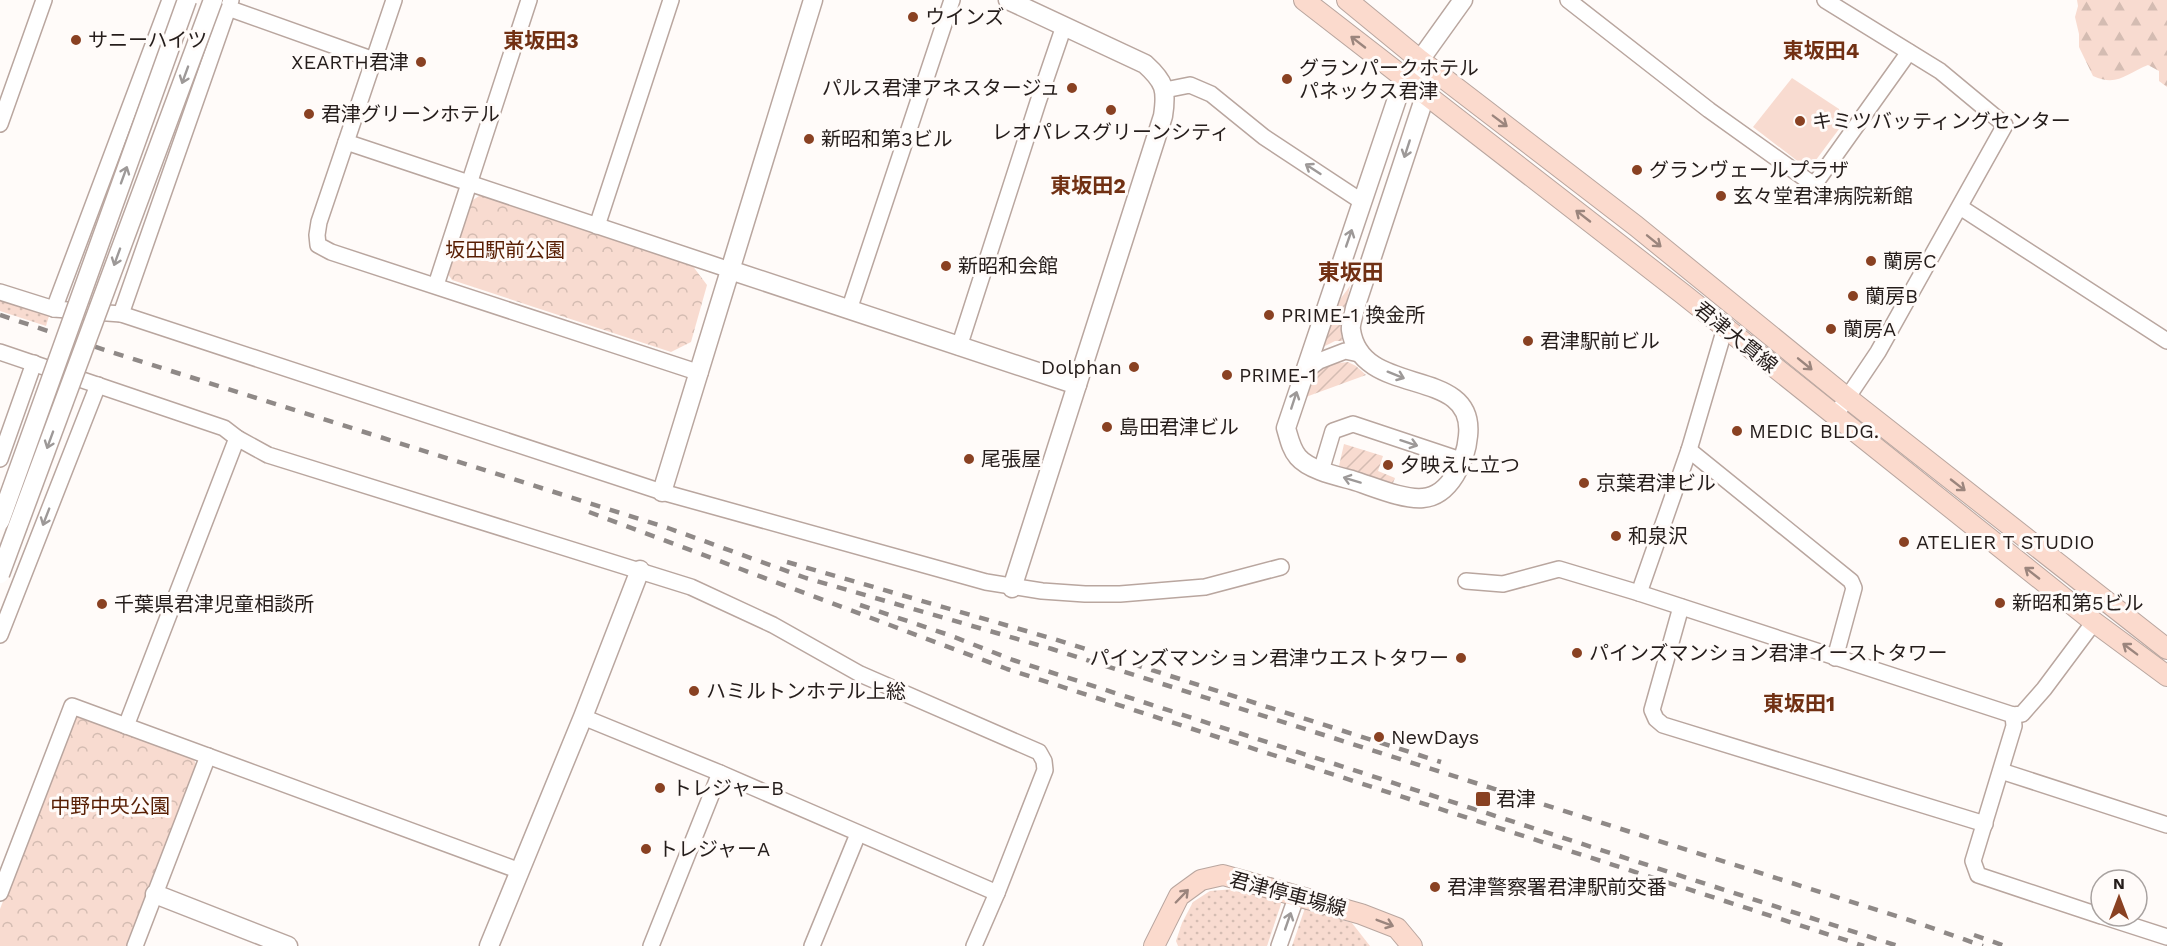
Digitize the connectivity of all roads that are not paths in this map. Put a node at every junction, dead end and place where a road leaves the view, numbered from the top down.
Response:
1 (44, 0) edge
2 (170, 0) edge
3 (186, 0) edge
4 (394, 0) edge
5 (529, 0) edge
6 (671, 0) edge
7 (813, 0) edge
8 (952, 0) edge
9 (1008, 0) edge
10 (1304, 0) edge
11 (1347, 0) edge
12 (1463, 0) edge
13 (1568, 0) edge
14 (1825, 0) edge
15 (224, 3) edge
16 (1064, 26) junction
17 (1909, 52) junction
18 (374, 60) junction
19 (1420, 60) junction
20 (1404, 78) junction
21 (1165, 90) junction
22 (1426, 93) junction
23 (1, 119) edge
24 (346, 142) junction
25 (468, 182) junction
26 (1361, 201) junction
27 (1960, 207) junction
28 (597, 226) junction
29 (730, 270) junction
30 (436, 285) junction
31 (0, 292) edge
32 (54, 309) junction
33 (849, 310) junction
34 (121, 314) junction
35 (1725, 328) junction
36 (2167, 341) edge
37 (959, 347) junction
38 (0, 352) edge
39 (1359, 354) junction
40 (34, 363) junction
41 (700, 373) junction
42 (1303, 373) junction
43 (98, 385) junction
44 (1077, 385) junction
45 (1848, 398) junction
46 (1835, 416) junction
47 (237, 438) junction
48 (1689, 450) junction
49 (0, 459) edge
50 (1461, 460) junction
51 (1321, 471) junction
52 (662, 492) junction
53 (0, 521) edge
54 (1281, 567) dead end
55 (640, 570) junction
56 (0, 574) edge
57 (1466, 581) dead end
58 (1012, 588) junction
59 (1640, 593) junction
60 (1681, 607) junction
61 (2094, 622) junction
62 (0, 635) edge
63 (2167, 649) edge
64 (1835, 658) junction
65 (2167, 676) edge
66 (2013, 715) junction
67 (583, 717) junction
68 (126, 726) junction
69 (208, 756) junction
70 (2001, 771) junction
71 (720, 773) junction
72 (1985, 824) junction
73 (2167, 825) edge
74 (858, 834) junction
75 (520, 871) junction
76 (0, 893) edge
77 (997, 893) junction
78 (155, 894) junction
79 (1297, 895) junction
80 (2089, 912) edge
81 (1163, 925) junction
82 (2139, 928) edge
83 (2167, 937) edge
84 (135, 946) edge
85 (288, 946) edge
86 (489, 946) edge
87 (651, 946) edge
88 (812, 946) edge
89 (974, 946) edge
90 (1154, 946) edge
91 (1165, 946) edge
92 (1280, 946) edge
93 (1412, 946) edge

1 - 23 street
2 - 32 street
53 -> 3 street, bridge
4 - 18 street
5 - 25 street
6 - 28 street
7 - 29 street
8 - 33 street
9 - 16 street
20 -> 10 main road, 君津大貫線
11 - 19 main road, 君津大貫線
12 - 19 street
13 - 17 street
14 - 17 street
15 - 18 street
15 - 34 street
15 -> 56 street, bridge
16 - 21 street
16 - 37 street
17 - 27 street
18 - 24 street
19 - 20 street
19 - 22 street
19 -> 45 main road, 君津大貫線
20 - 22 main road, 君津大貫線
20 - 26 street
26 -> 21 street
21 - 44 street
35 -> 22 main road, 君津大貫線
22 -> 39 street
24 - 25 street
24 - 30 street
25 - 28 street
25 - 30 street
42 -> 26 street
27 - 36 street
27 - 45 street
28 - 29 street
29 - 33 street
29 - 41 street
30 - 41 street
31 - 32 street
32 - 34 street
33 - 37 street
34 - 52 street
35 - 46 main road, 君津大貫線
35 - 48 street
37 - 44 street
38 - 40 street
39 - 42 street
39 -> 50 street
40 - 43 street
40 - 49 street
41 - 52 street
51 -> 42 street
43 - 47 street
43 -> 62 street
44 - 58 street
45 - 46 street
45 -> 63 main road, 君津大貫線
61 -> 46 main road, 君津大貫線
47 - 55 street
47 - 68 street
48 - 59 street
48 - 64 street
50 -> 51 street
51 -> 50 street
52 - 58 street
54 - 58 street
55 - 67 street
55 - 77 street
57 - 59 street
59 - 60 street
60 - 64 street
60 - 72 street
65 -> 61 main road, 君津大貫線
61 - 66 street
64 - 66 street
66 - 70 street
67 - 71 street
67 - 75 street
68 - 69 street
68 - 76 street
69 - 75 street
69 - 78 street
70 - 72 street
70 - 73 street
71 - 74 street
71 - 87 street
72 - 80 street
74 - 77 street
74 - 88 street
75 - 86 street
77 - 89 street
78 - 84 street
78 - 85 street
81 -> 79 main road, 君津停車場線
92 -> 79 street
79 -> 93 main road, 君津停車場線
81 - 90 main road, 君津停車場線
81 - 91 street
82 - 83 street

